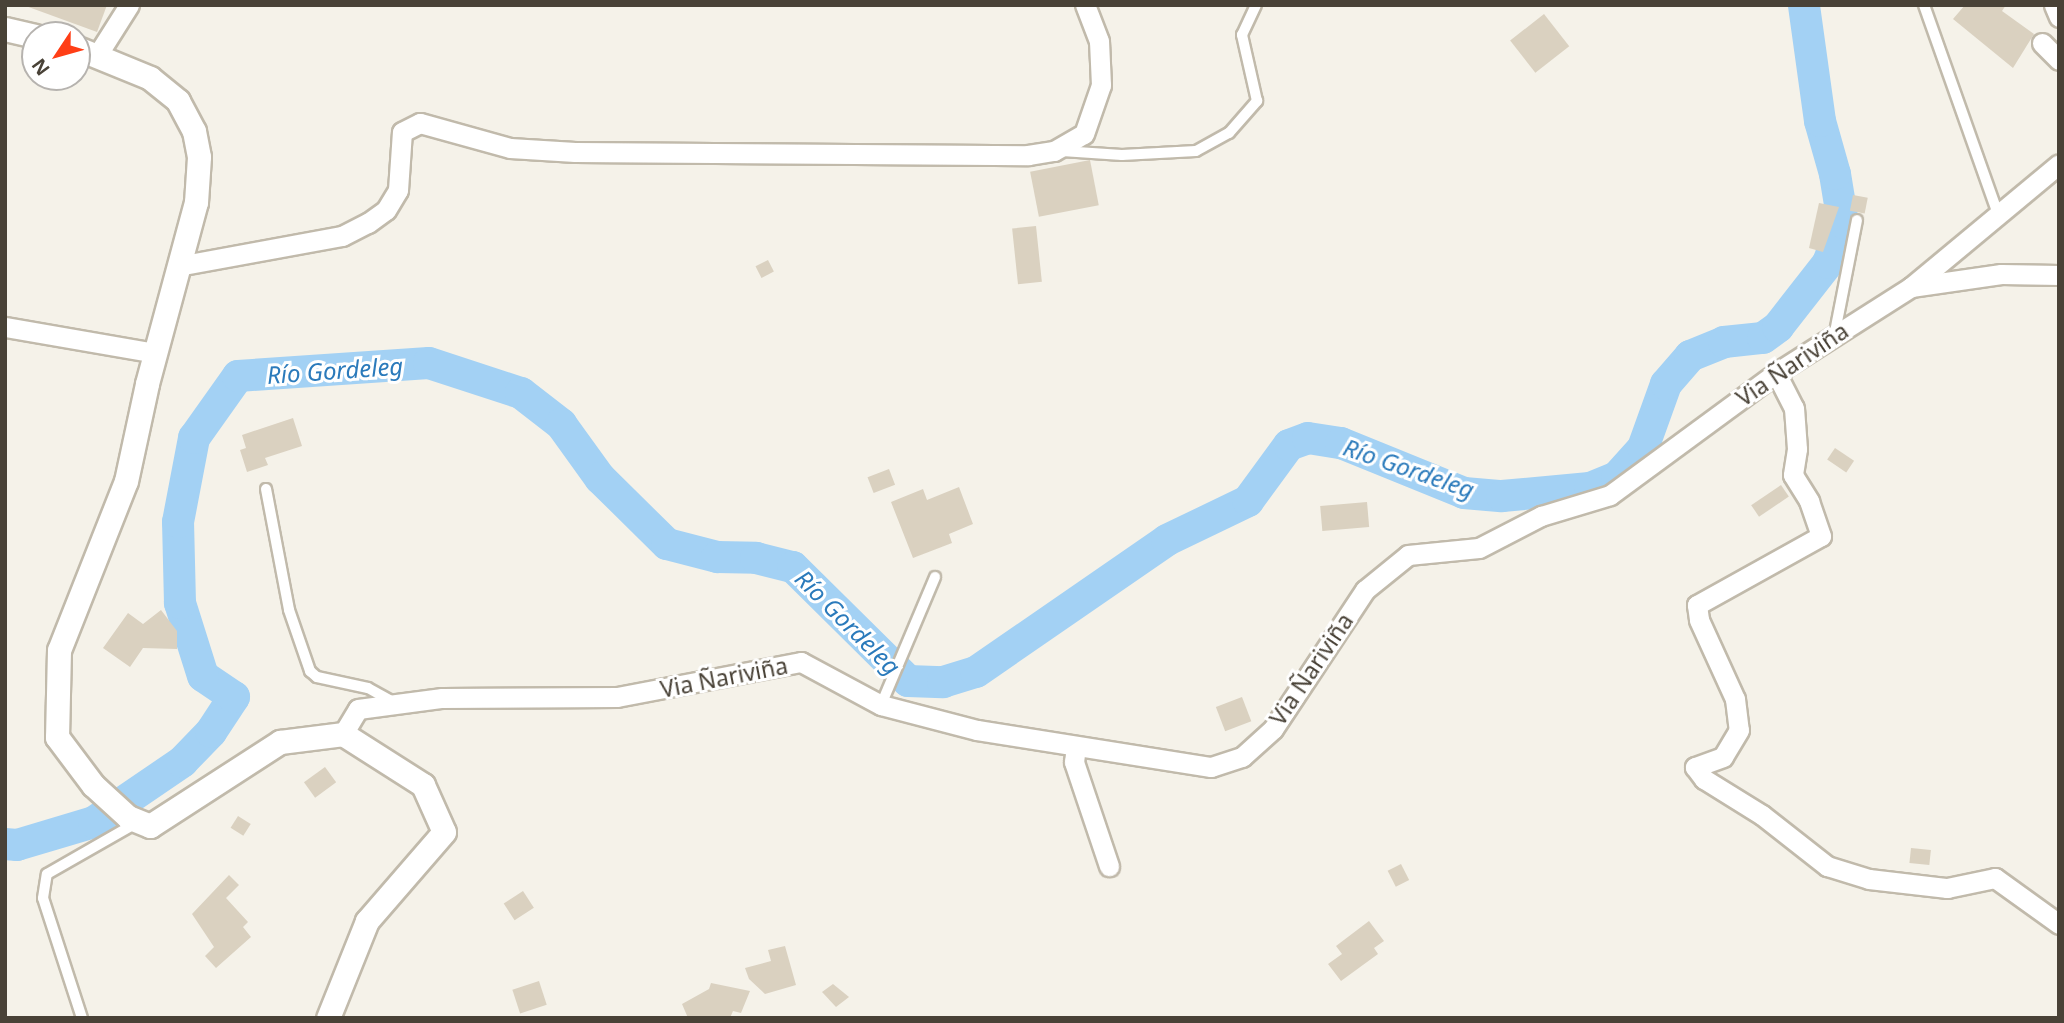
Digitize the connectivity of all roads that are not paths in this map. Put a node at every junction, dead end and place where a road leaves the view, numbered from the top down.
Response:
1 (129, 5) edge
2 (1085, 5) edge
3 (1256, 5) edge
4 (1924, 5) edge
5 (2054, 5) edge
6 (2059, 18) edge
7 (2042, 43) dead end
8 (91, 47) edge
9 (91, 53) edge
10 (2059, 60) edge
11 (1054, 151) junction
12 (2059, 164) edge
13 (1998, 214) junction
14 (1857, 220) dead end
15 (178, 266) junction
16 (2059, 275) edge
17 (1911, 287) junction
18 (5, 327) edge
19 (1835, 332) junction
20 (155, 353) junction
21 (1776, 373) junction
22 (266, 489) dead end
23 (935, 577) dead end
24 (885, 696) junction
25 (397, 704) junction
26 (343, 734) junction
27 (1076, 746) junction
28 (133, 819) junction
29 (1109, 866) dead end
30 (2059, 924) edge
31 (82, 1018) edge
32 (328, 1018) edge

1 - 8 street
2 - 11 street
3 - 11 lane
4 - 13 lane
5 - 6 street
7 - 10 street
9 - 15 street
11 - 15 street
12 - 13 street, Via Ñariviña
13 - 17 street, Via Ñariviña
14 - 19 lane
15 - 20 street
16 - 17 street
17 - 19 street, Via Ñariviña
18 - 20 street
19 - 21 street, Via Ñariviña
20 - 28 street
21 - 27 street, Via Ñariviña
21 - 30 street
22 - 25 lane
23 - 24 lane
24 - 25 street, Via Ñariviña
24 - 27 street, Via Ñariviña
25 - 26 street, Via Ñariviña
26 - 28 street
26 - 32 street
27 - 29 street
28 - 31 lane

